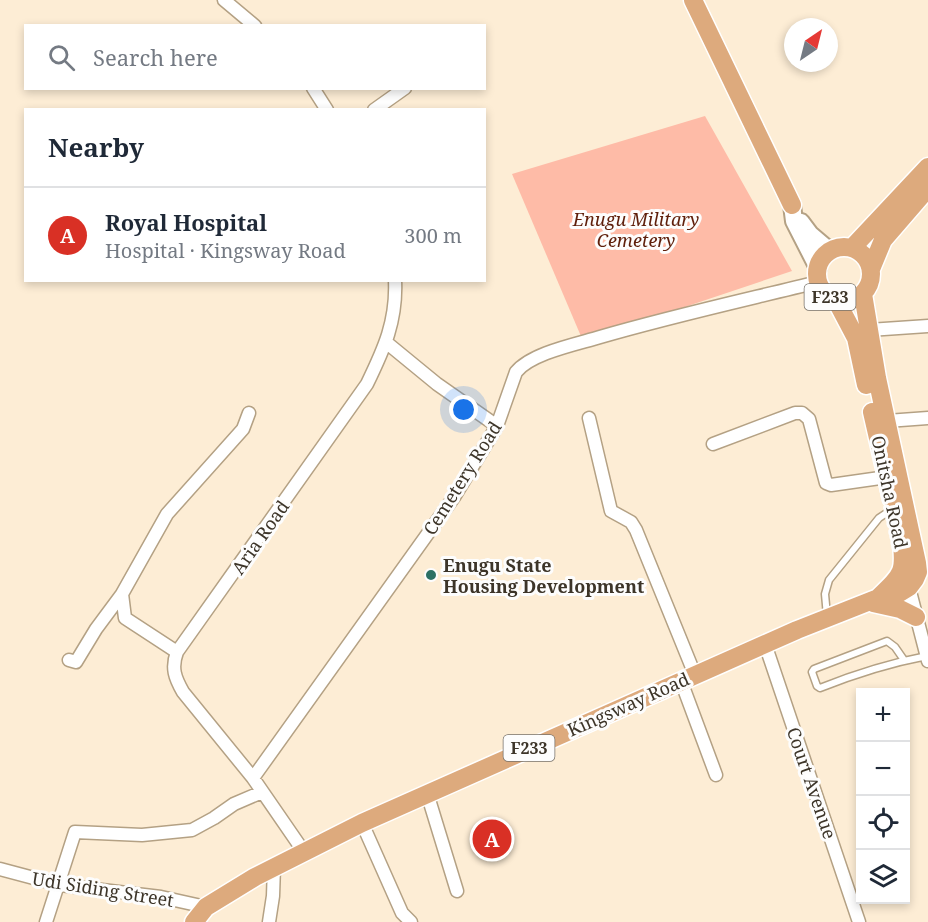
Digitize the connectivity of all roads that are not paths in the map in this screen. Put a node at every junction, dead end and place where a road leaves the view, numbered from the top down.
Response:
1 (224, 0) edge
2 (693, 0) edge
3 (253, 24) edge
4 (314, 90) edge
5 (402, 90) edge
6 (326, 108) edge
7 (377, 108) edge
8 (928, 167) edge
9 (928, 188) edge
10 (792, 205) junction
11 (852, 248) junction
12 (830, 251) junction
13 (871, 269) junction
14 (818, 275) junction
15 (395, 282) edge
16 (863, 294) junction
17 (836, 300) junction
18 (928, 326) edge
19 (869, 330) junction
20 (387, 343) junction
21 (249, 413) dead end
22 (589, 417) dead end
23 (928, 418) edge
24 (887, 421) junction
25 (497, 426) junction
26 (713, 444) dead end
27 (887, 477) junction
28 (894, 508) junction
29 (904, 565) junction
30 (909, 587) junction
31 (123, 594) junction
32 (873, 600) junction
33 (916, 617) junction
34 (827, 618) junction
35 (765, 644) junction
36 (177, 652) junction
37 (927, 659) edge
38 (69, 660) dead end
39 (904, 660) junction
40 (688, 678) junction
41 (716, 775) dead end
42 (253, 778) junction
43 (262, 792) junction
44 (427, 794) junction
45 (362, 823) junction
46 (304, 852) junction
47 (274, 866) junction
48 (0, 869) edge
49 (60, 885) junction
50 (457, 891) dead end
51 (206, 907) junction
52 (406, 919) edge
53 (46, 922) edge
54 (194, 922) edge
55 (269, 922) edge
56 (860, 922) edge

1 - 3 street
2 - 10 main road
4 - 6 street
5 - 7 street
8 - 11 main road
9 - 13 main road, F233
10 - 12 main road
10 - 14 main road
11 - 12 main road
11 - 13 main road, F233
12 - 14 main road, F233
13 - 16 main road, F233
14 - 17 main road, F233
14 - 25 street, Cemetery Road
15 - 20 street, Aria Road
16 - 17 main road, F233
16 - 19 main road, Onitsha Road / F233
17 - 27 main road, Onitsha Road / F233
18 - 19 street
19 - 24 main road, Onitsha Road / F233
20 - 25 street
20 - 36 street, Aria Road
21 - 31 street
22 - 40 street
23 - 24 street
24 - 30 main road, Onitsha Road / F233
25 - 42 street, Cemetery Road
26 - 27 street
27 - 28 main road, Onitsha Road / F233
28 - 29 main road, Onitsha Road / F233
28 - 34 lane
29 - 30 street
29 - 32 main road, Onitsha Road / F233
30 - 32 main road, F233
30 - 33 street
31 - 36 street
31 - 38 street
32 - 33 main road
32 - 34 main road, Kingsway Road / F233
33 - 37 street
34 - 35 main road, Kingsway Road / F233
35 - 40 main road, Kingsway Road / F233
35 - 56 street, Court Avenue
36 - 42 street
37 - 39 lane
39 - 39 lane
40 - 41 street
40 - 44 main road, Kingsway Road / F233
42 - 43 street
43 - 46 street
43 - 49 street
44 - 45 main road, Kingsway Road / F233
44 - 50 street
45 - 46 main road, Kingsway Road / F233
45 - 52 street
46 - 47 main road, Kingsway Road / F233
47 - 51 main road, Kingsway Road / F233
47 - 55 street
48 - 49 street, Udi Siding Street
49 - 51 street, Udi Siding Street
49 - 53 street
51 - 54 main road, Kingsway Road / F233

